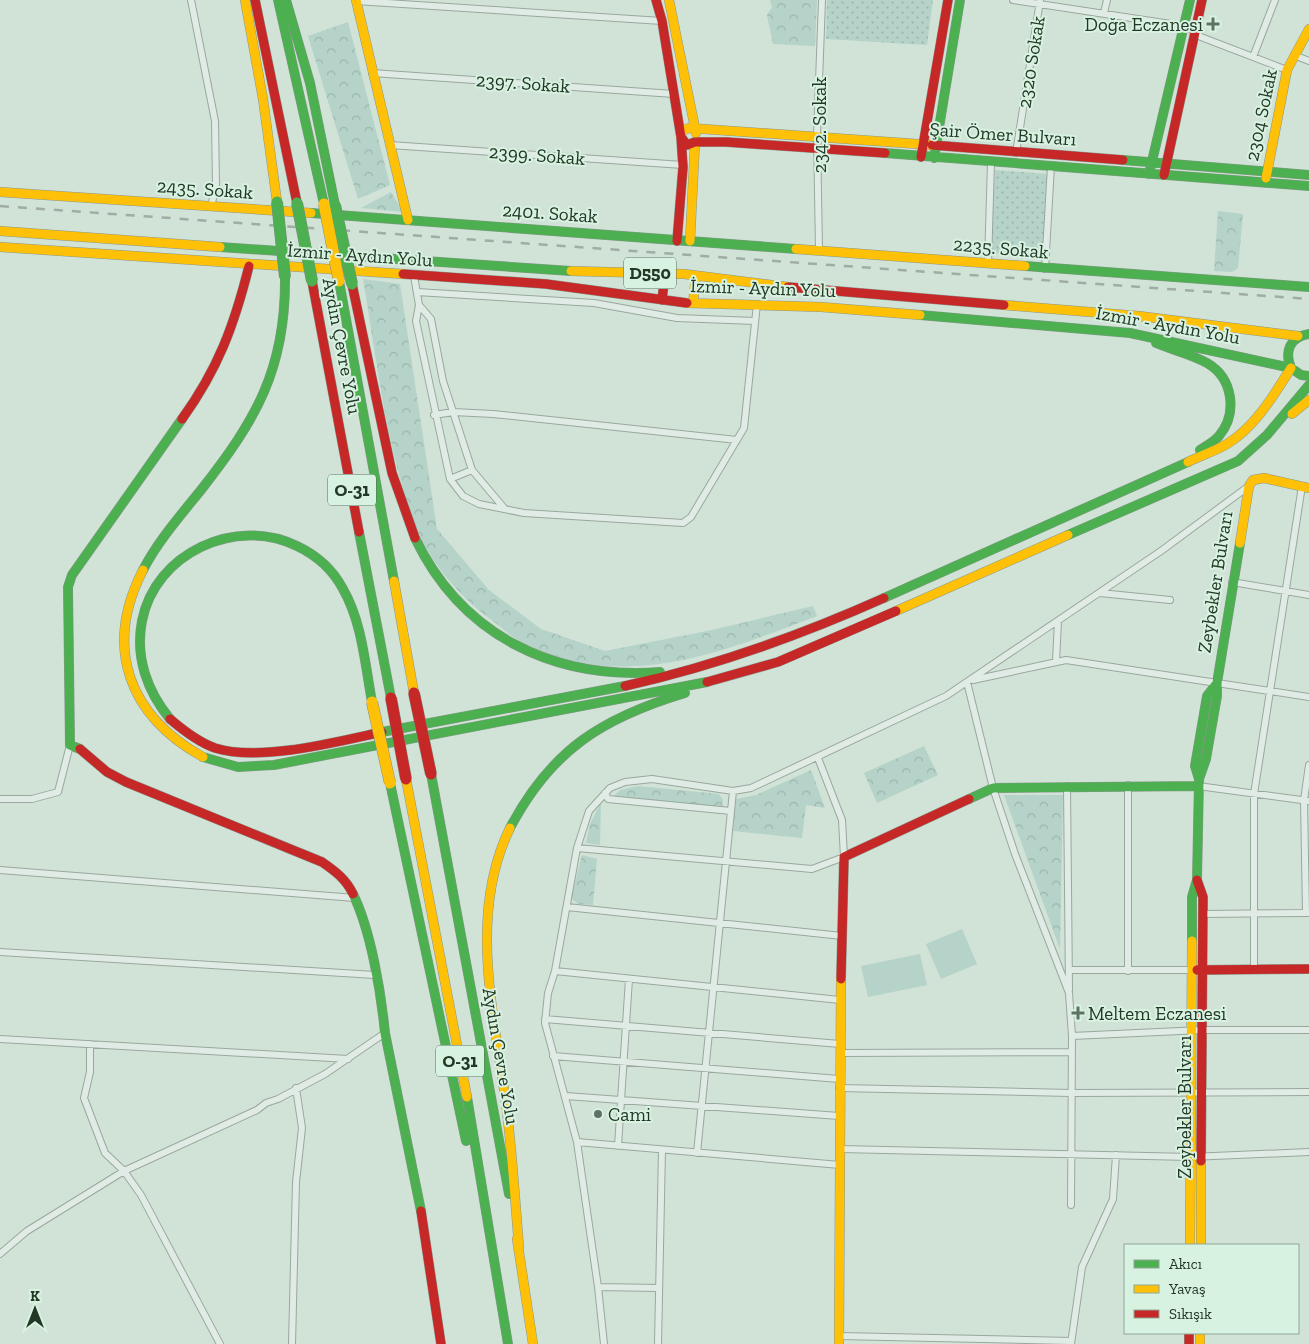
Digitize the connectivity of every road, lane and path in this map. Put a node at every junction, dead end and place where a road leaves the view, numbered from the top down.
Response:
1 (191, 0) edge
2 (245, 0) edge
3 (254, 0) edge
4 (278, 0) edge
5 (286, 0) edge
6 (356, 0) edge
7 (656, 0) edge
8 (669, 0) edge
9 (822, 0) edge
10 (948, 0) edge
11 (960, 0) edge
12 (1013, 0) edge
13 (1107, 0) edge
14 (1190, 0) edge
15 (1202, 0) edge
16 (1275, 0) edge
17 (1040, 2) edge
18 (1104, 13) junction
19 (674, 20) junction
20 (662, 21) junction
21 (1189, 28) junction
22 (1309, 29) edge
23 (1294, 55) junction
24 (1253, 57) junction
25 (1309, 61) edge
26 (1287, 70) junction
27 (372, 73) junction
28 (674, 94) junction
29 (695, 136) junction
30 (680, 137) junction
31 (818, 142) junction
32 (923, 145) junction
33 (390, 146) junction
34 (935, 146) junction
35 (1016, 153) junction
36 (921, 157) junction
37 (934, 158) junction
38 (991, 162) junction
39 (684, 165) junction
40 (1051, 166) junction
41 (1150, 168) junction
42 (1165, 170) junction
43 (1266, 170) junction
44 (1309, 175) edge
45 (1265, 183) junction
46 (1309, 186) edge
47 (0, 192) edge
48 (330, 204) junction
49 (211, 207) junction
50 (408, 220) junction
51 (0, 231) edge
52 (677, 241) junction
53 (690, 242) junction
54 (0, 248) edge
55 (819, 250) junction
56 (988, 264) junction
57 (248, 266) junction
58 (1045, 269) junction
59 (665, 274) junction
60 (414, 276) junction
61 (696, 276) junction
62 (1309, 287) edge
63 (417, 292) junction
64 (662, 300) junction
65 (693, 303) junction
66 (757, 304) junction
67 (419, 305) junction
68 (755, 321) junction
69 (1309, 326) edge
70 (1130, 333) junction
71 (1304, 335) edge
72 (1291, 368) junction
73 (1309, 376) edge
74 (1309, 385) edge
75 (1309, 400) edge
76 (453, 412) junction
77 (434, 415) junction
78 (1274, 430) junction
79 (737, 440) junction
80 (1179, 466) junction
81 (472, 470) junction
82 (450, 479) junction
83 (1249, 486) junction
84 (1306, 487) edge
85 (505, 508) junction
86 (1232, 582) junction
87 (1284, 591) junction
88 (1100, 593) junction
89 (1309, 595) edge
90 (1170, 600) dead end
91 (1058, 621) junction
92 (1056, 661) junction
93 (702, 668) junction
94 (758, 668) junction
95 (967, 682) junction
96 (1217, 683) junction
97 (1270, 690) junction
98 (1309, 696) edge
99 (70, 744) junction
100 (818, 758) junction
101 (1309, 765) edge
102 (1198, 783) junction
103 (1128, 785) junction
104 (1068, 786) junction
105 (994, 788) junction
106 (733, 791) junction
107 (604, 793) junction
108 (1254, 794) junction
109 (0, 799) edge
110 (1306, 801) edge
111 (731, 811) junction
112 (577, 848) junction
113 (844, 857) junction
114 (726, 862) junction
115 (0, 870) edge
116 (1197, 880) junction
117 (355, 898) junction
118 (567, 907) junction
119 (1254, 913) junction
120 (1307, 913) edge
121 (1203, 914) junction
122 (720, 924) junction
123 (842, 936) junction
124 (0, 952) edge
125 (1309, 969) edge
126 (1069, 970) junction
127 (1197, 970) junction
128 (1254, 970) junction
129 (555, 971) junction
130 (1128, 971) junction
131 (375, 975) junction
132 (629, 978) junction
133 (712, 987) junction
134 (1069, 993) junction
135 (840, 1000) junction
136 (545, 1019) junction
137 (626, 1026) junction
138 (1197, 1030) junction
139 (1309, 1030) edge
140 (707, 1032) junction
141 (385, 1033) junction
142 (1072, 1036) junction
143 (0, 1039) edge
144 (90, 1044) junction
145 (840, 1048) junction
146 (1072, 1052) junction
147 (553, 1056) junction
148 (349, 1059) junction
149 (624, 1062) junction
150 (704, 1068) junction
151 (839, 1083) junction
152 (296, 1088) junction
153 (1196, 1091) junction
154 (1309, 1092) edge
155 (1071, 1093) junction
156 (566, 1096) junction
157 (622, 1101) junction
158 (700, 1107) junction
159 (839, 1116) junction
160 (577, 1142) junction
161 (618, 1146) junction
162 (840, 1149) junction
163 (662, 1150) junction
164 (1309, 1152) edge
165 (697, 1153) junction
166 (1070, 1155) junction
167 (1116, 1155) junction
168 (1196, 1156) junction
169 (840, 1165) junction
170 (124, 1171) junction
171 (1071, 1205) dead end
172 (1190, 1244) edge
173 (1201, 1244) edge
174 (519, 1247) junction
175 (0, 1254) edge
176 (492, 1255) junction
177 (598, 1287) junction
178 (659, 1288) junction
179 (839, 1340) edge
180 (1071, 1342) edge
181 (220, 1344) edge
182 (292, 1344) edge
183 (442, 1344) edge
184 (508, 1344) edge
185 (533, 1344) edge
186 (604, 1344) edge
187 (658, 1344) edge

1 - 49 street
2 - 94 main road, bridge
3 - 176 main road, Aydın Çevre Yolu / O-31, bridge
4 - 48 main road, Aydın Çevre Yolu / O-31
5 - 48 main road
6 - 20 street
6 - 27 main road
7 - 20 main road
8 - 19 main road
9 - 31 street, 2342. Sokak
10 - 32 main road
11 - 34 main road
12 - 17 street
13 - 18 street
14 - 21 main road
15 - 21 main road
16 - 24 street
17 - 18 street
17 - 35 street, 2320 Sokak
18 - 21 street
19 - 20 main road
19 - 29 main road
20 - 28 main road
21 - 24 street
21 - 41 main road
21 - 42 main road
22 - 23 main road, 2304 Sokak
23 - 25 street
23 - 26 main road, 2304 Sokak
24 - 26 street
26 - 43 main road, 2304 Sokak
27 - 28 street, 2397. Sokak
27 - 33 main road
28 - 30 main road
29 - 30 main road, Şair Ömer Bulvarı
29 - 31 main road, Şair Ömer Bulvarı
29 - 53 main road
30 - 39 main road
31 - 32 main road, Şair Ömer Bulvarı
31 - 36 main road, Şair Ömer Bulvarı
31 - 55 street, 2342. Sokak
32 - 34 main road, Şair Ömer Bulvarı
32 - 36 main road
33 - 39 street, 2399. Sokak
33 - 50 main road
34 - 35 main road, Şair Ömer Bulvarı
34 - 37 main road
35 - 41 main road, Şair Ömer Bulvarı
36 - 37 main road, Şair Ömer Bulvarı
37 - 38 main road, Şair Ömer Bulvarı
38 - 40 main road, Şair Ömer Bulvarı
38 - 56 street
39 - 52 main road
40 - 41 main road, Şair Ömer Bulvarı
40 - 58 street
41 - 42 main road, Şair Ömer Bulvarı
42 - 43 main road, Şair Ömer Bulvarı
42 - 45 main road, Şair Ömer Bulvarı
43 - 44 main road, Şair Ömer Bulvarı
43 - 45 main road, 2304 Sokak
45 - 46 main road, Şair Ömer Bulvarı
47 - 49 main road, 2435. Sokak
48 - 93 main road, bridge
48 - 174 main road, Aydın Çevre Yolu / O-31, bridge
49 - 50 main road, 2435. Sokak
50 - 52 main road, 2401. Sokak
51 - 59 main road, İzmir - Aydın Yolu / D550
52 - 53 main road, 2401. Sokak
53 - 55 main road, 2235. Sokak
54 - 57 main road, İzmir - Aydın Yolu / D550
55 - 56 main road, 2235. Sokak
56 - 58 main road, 2235. Sokak
57 - 60 main road, İzmir - Aydın Yolu / D550
57 - 99 main road
58 - 62 main road, 2235. Sokak
59 - 61 main road, İzmir - Aydın Yolu / D550
59 - 64 main road
60 - 63 street
60 - 64 main road, İzmir - Aydın Yolu / D550
61 - 65 main road
61 - 71 main road, İzmir - Aydın Yolu / D550
63 - 67 street
63 - 68 street
64 - 65 main road, İzmir - Aydın Yolu / D550
65 - 66 main road, İzmir - Aydın Yolu / D550
66 - 68 street
66 - 70 main road, İzmir - Aydın Yolu / D550
67 - 76 street
67 - 77 street
68 - 79 street
69 - 71 main road
70 - 72 main road, İzmir - Aydın Yolu / D550
70 - 80 main road
71 - 72 main road
72 - 73 main road, İzmir - Aydın Yolu / D550
72 - 80 main road
74 - 78 main road
75 - 78 main road
76 - 77 street
76 - 79 street
76 - 81 street
77 - 82 street
78 - 94 main road
79 - 85 street
80 - 93 main road
81 - 82 street
81 - 85 street
82 - 85 street
83 - 84 main road
83 - 86 main road, Zeybekler Bulvarı
83 - 88 street
84 - 87 street
86 - 87 street
86 - 96 main road, Zeybekler Bulvarı
87 - 89 street
87 - 97 street
88 - 90 street
88 - 91 street
91 - 92 street
91 - 95 street
92 - 95 street
92 - 96 street
93 - 176 main road, bridge
94 - 174 main road
95 - 100 street
95 - 105 street
96 - 97 street
96 - 102 main road, Zeybekler Bulvarı
97 - 98 street
97 - 108 street
99 - 109 street
99 - 117 main road
100 - 106 street
100 - 113 street
101 - 110 street
102 - 103 main road
102 - 108 street
102 - 116 main road, Zeybekler Bulvarı
103 - 104 main road
103 - 130 street
104 - 105 main road
104 - 126 street
105 - 113 main road
105 - 134 street
106 - 107 street
106 - 111 street
107 - 111 street
107 - 112 street
108 - 110 street
108 - 119 street
110 - 120 street
111 - 114 street
112 - 114 street
112 - 118 street
113 - 114 street
113 - 123 main road
114 - 122 street
115 - 117 street
116 - 121 main road, Zeybekler Bulvarı
116 - 127 main road, Zeybekler Bulvarı
117 - 131 main road
118 - 122 street
118 - 129 street
119 - 120 street
119 - 121 street
119 - 128 street
121 - 127 main road, Zeybekler Bulvarı
122 - 123 street
122 - 133 street
123 - 135 main road
124 - 131 street
125 - 128 main road
126 - 130 street
126 - 134 street
127 - 128 main road
127 - 130 street
127 - 138 main road, Zeybekler Bulvarı
129 - 132 street
129 - 136 street
131 - 141 main road
132 - 133 street
132 - 137 street
133 - 135 street
133 - 140 street
134 - 142 street
135 - 145 main road
136 - 137 street
136 - 147 street
137 - 140 street
137 - 149 street
138 - 139 street
138 - 142 street
138 - 153 main road, Zeybekler Bulvarı
140 - 145 street
140 - 150 street
141 - 148 street
141 - 183 main road
142 - 146 street
143 - 144 street
144 - 148 street
144 - 170 street
145 - 146 street
145 - 151 main road
146 - 155 street
147 - 149 street
147 - 156 street
148 - 152 street
149 - 150 street
149 - 157 street
150 - 151 street
150 - 158 street
151 - 155 street
151 - 159 main road
152 - 170 street
152 - 182 street
153 - 154 street
153 - 155 street
153 - 168 main road, Zeybekler Bulvarı
155 - 166 street
156 - 157 street
156 - 160 street
157 - 158 street
157 - 161 street
158 - 159 street
158 - 165 street
159 - 162 main road
160 - 161 street
160 - 177 street
161 - 163 street
162 - 166 street
162 - 169 main road
163 - 165 street
163 - 178 street
164 - 168 street
165 - 169 street
166 - 167 street
166 - 171 street
167 - 168 street
167 - 180 street
168 - 172 main road, Zeybekler Bulvarı
168 - 173 main road, Zeybekler Bulvarı
169 - 179 main road
170 - 175 street
170 - 181 street
174 - 185 main road, Aydın Çevre Yolu / O-31
176 - 184 main road, O-31
177 - 178 street
177 - 186 street
178 - 187 street
179 - 180 street

